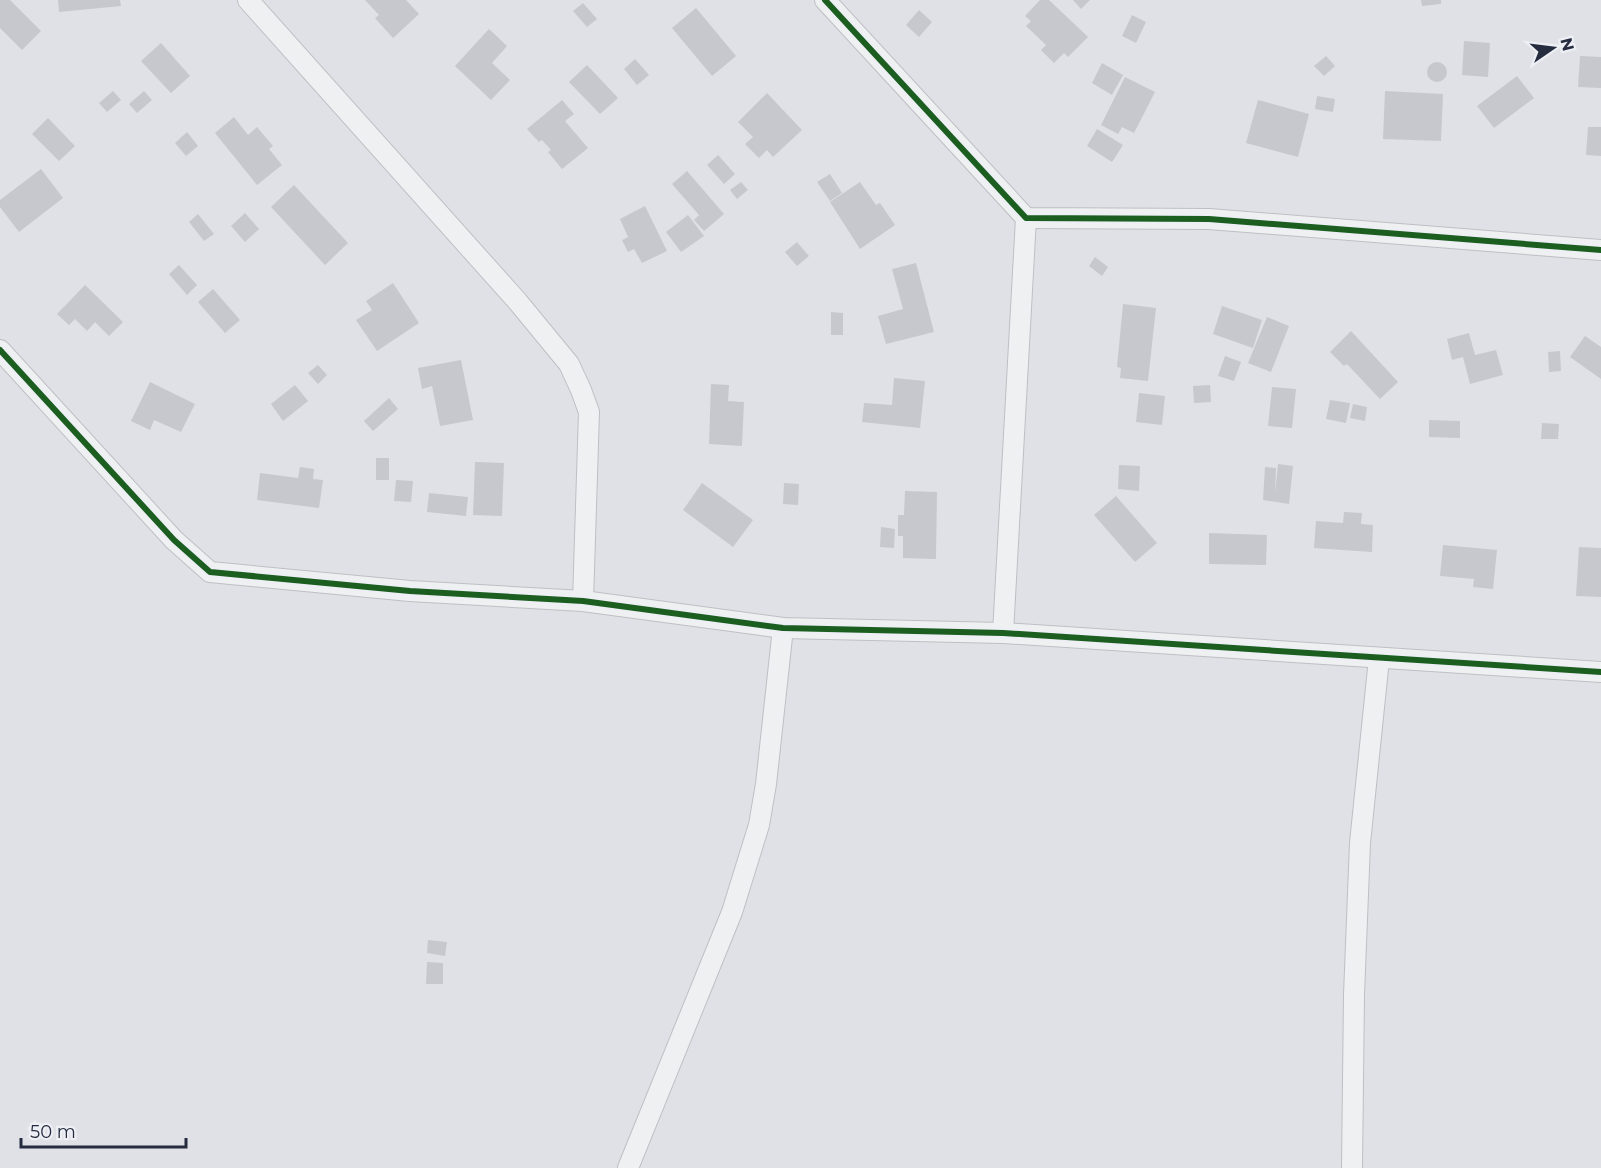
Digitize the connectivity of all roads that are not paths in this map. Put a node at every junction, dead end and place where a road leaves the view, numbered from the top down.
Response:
1 (248, 0) edge
2 (825, 0) edge
3 (1026, 218) junction
4 (1601, 250) edge
5 (0, 350) edge
6 (583, 601) junction
7 (783, 628) junction
8 (1003, 633) junction
9 (1380, 659) junction
10 (1601, 672) edge
11 (628, 1168) edge
12 (1352, 1168) edge

1 - 6 street
2 - 3 street
3 - 4 street
3 - 8 street
5 - 6 street
6 - 7 street
7 - 8 street
7 - 11 street
8 - 9 street
9 - 10 street
9 - 12 street

